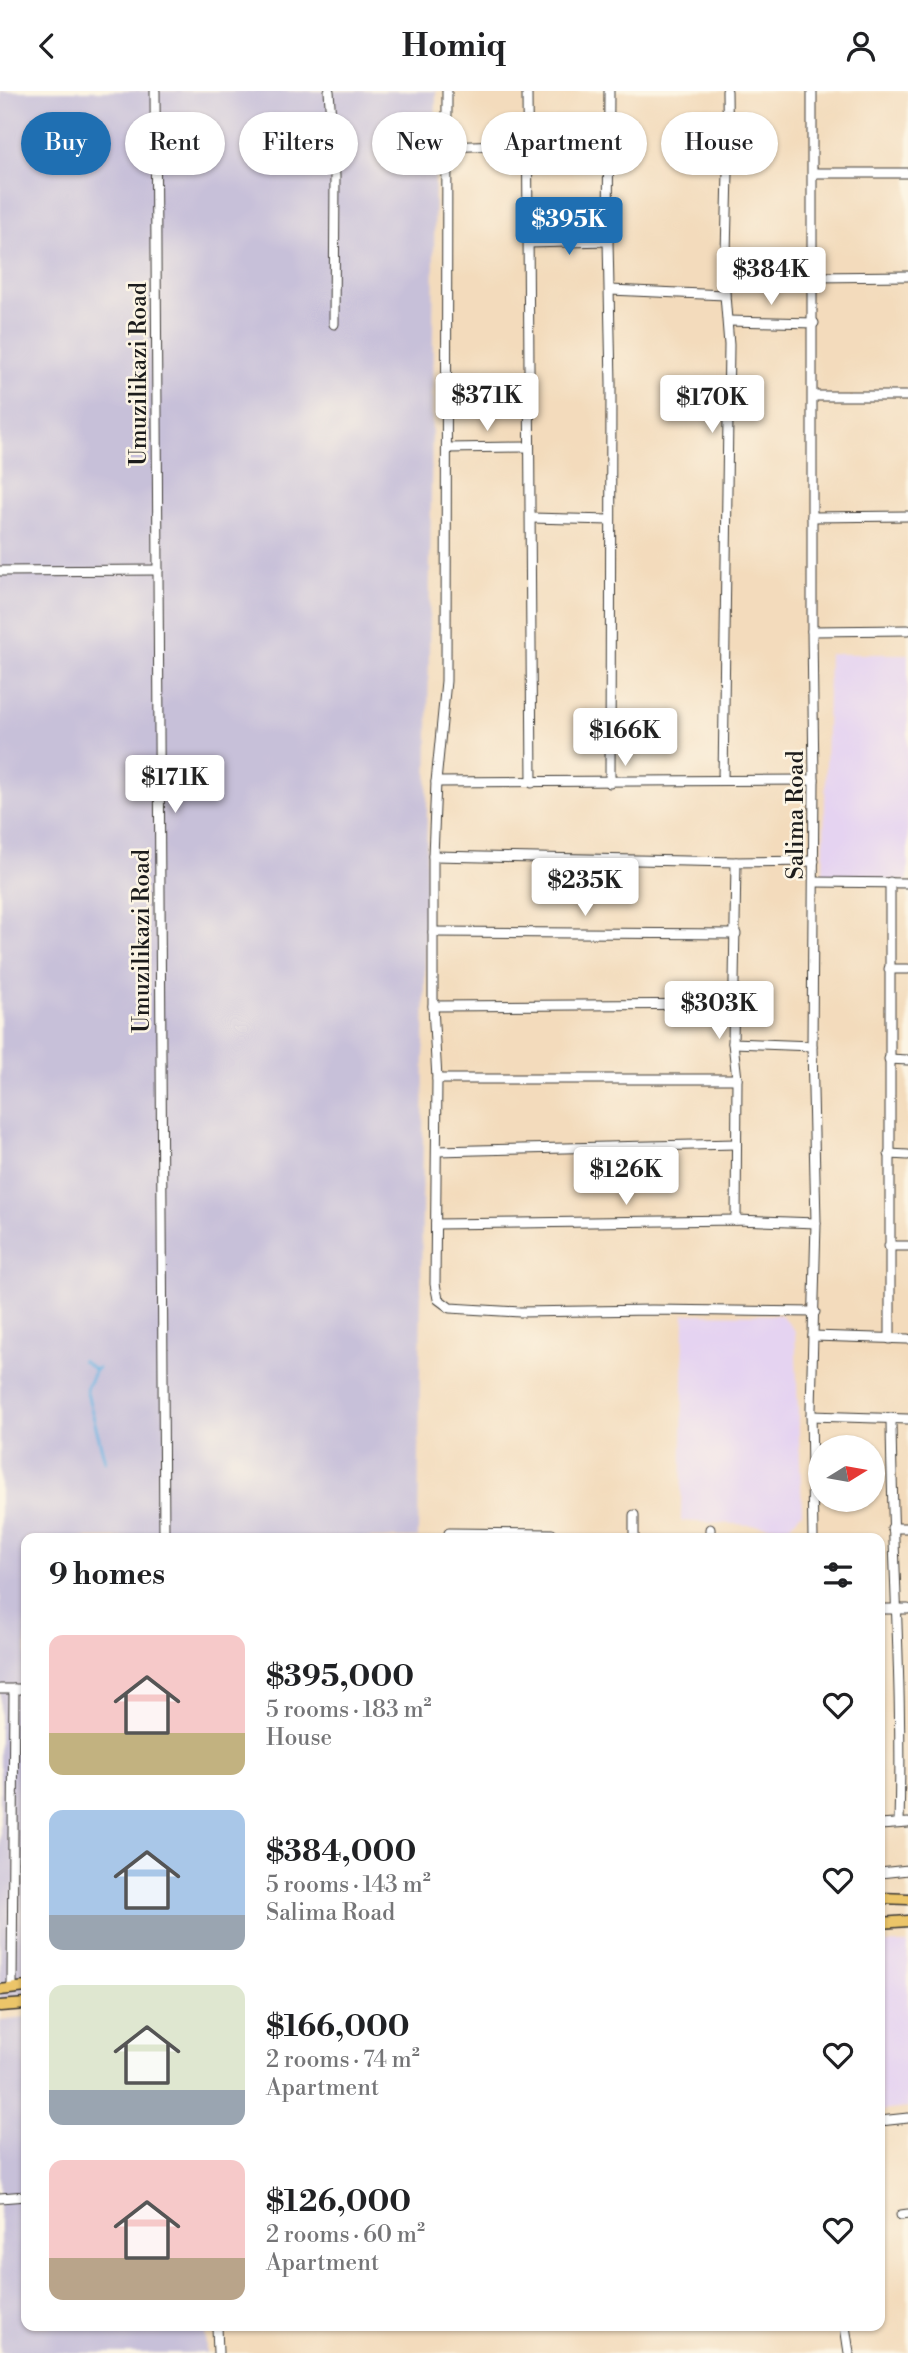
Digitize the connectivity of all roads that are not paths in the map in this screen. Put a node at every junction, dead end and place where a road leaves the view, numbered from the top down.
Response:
1 (155, 91) edge
2 (330, 91) edge
3 (447, 91) edge
4 (527, 91) edge
5 (609, 91) edge
6 (726, 91) edge
7 (812, 91) edge
8 (447, 112) edge
9 (527, 112) edge
10 (813, 173) junction
11 (908, 173) edge
12 (447, 175) edge
13 (528, 175) edge
14 (608, 241) junction
15 (529, 243) junction
16 (908, 276) edge
17 (814, 277) junction
18 (610, 290) junction
19 (725, 295) junction
20 (729, 321) junction
21 (814, 323) junction
22 (334, 324) dead end
23 (908, 395) edge
24 (813, 396) junction
25 (528, 447) junction
26 (447, 448) junction
27 (908, 516) edge
28 (812, 517) junction
29 (531, 518) junction
30 (610, 520) junction
31 (158, 570) junction
32 (0, 571) edge
33 (908, 630) edge
34 (812, 631) junction
35 (723, 780) junction
36 (814, 780) junction
37 (436, 782) junction
38 (532, 783) junction
39 (610, 783) junction
40 (433, 856) junction
41 (814, 861) junction
42 (736, 862) junction
43 (814, 882) junction
44 (890, 882) junction
45 (908, 883) edge
46 (433, 932) junction
47 (736, 934) junction
48 (889, 969) junction
49 (908, 969) edge
50 (734, 1005) junction
51 (433, 1006) junction
52 (733, 1043) junction
53 (812, 1046) junction
54 (888, 1059) junction
55 (908, 1060) edge
56 (437, 1079) junction
57 (737, 1079) junction
58 (736, 1144) junction
59 (437, 1151) junction
60 (889, 1154) junction
61 (908, 1155) edge
62 (736, 1220) junction
63 (816, 1223) junction
64 (436, 1224) junction
65 (889, 1246) junction
66 (908, 1246) edge
67 (815, 1312) junction
68 (813, 1336) junction
69 (890, 1339) junction
70 (908, 1339) edge
71 (811, 1416) junction
72 (891, 1418) junction
73 (908, 1419) edge
74 (634, 1515) dead end
75 (892, 1528) junction
76 (908, 1528) edge
77 (164, 1533) edge
78 (449, 1533) dead end
79 (552, 1533) edge
80 (634, 1533) edge
81 (813, 1533) edge
82 (885, 1609) edge
83 (896, 1609) junction
84 (908, 1609) edge
85 (0, 1689) edge
86 (13, 1689) junction
87 (21, 1689) edge
88 (905, 1753) edge
89 (904, 1823) edge
90 (885, 1825) edge
91 (908, 1870) edge
92 (885, 1872) edge
93 (885, 1898) edge
94 (908, 1899) edge
95 (908, 1921) edge
96 (885, 1923) edge
97 (21, 1988) edge
98 (12, 1989) junction
99 (0, 1990) edge
100 (21, 2004) edge
101 (0, 2006) edge
102 (908, 2118) edge
103 (885, 2120) edge
104 (21, 2196) edge
105 (0, 2198) edge
106 (217, 2331) edge
107 (846, 2331) edge
108 (218, 2353) edge
109 (849, 2353) edge

1 - 31 street, Umuzilikazi Road
2 - 22 street
3 - 8 street
4 - 9 street
5 - 14 street
6 - 19 street
7 - 10 street, Salima Road
10 - 11 street
10 - 17 street, Salima Road
12 - 26 street
13 - 15 street
14 - 15 street
14 - 18 street
15 - 25 street
16 - 17 street
17 - 21 street, Salima Road
18 - 19 street
18 - 30 street
19 - 20 street
20 - 21 street
20 - 35 street
21 - 24 street, Salima Road
23 - 24 street
24 - 28 street, Salima Road
25 - 26 street
25 - 29 street
26 - 37 street
27 - 28 street
28 - 34 street, Salima Road
29 - 30 street
29 - 38 street
30 - 39 street
31 - 32 street
31 - 77 street, Umuzilikazi Road
33 - 34 street
34 - 36 street, Salima Road
35 - 36 street
35 - 39 street
36 - 41 street, Salima Road
37 - 38 street
37 - 40 street
38 - 39 street
40 - 42 street
40 - 46 street
41 - 42 street
41 - 43 street, Salima Road
42 - 47 street
43 - 44 street
43 - 53 street, Salima Road
44 - 45 street
44 - 48 street
46 - 47 street
46 - 51 street
47 - 50 street
48 - 49 street
48 - 54 street
50 - 51 street
50 - 52 street
51 - 56 street
52 - 53 street
52 - 57 street
53 - 63 street, Salima Road
54 - 55 street
54 - 60 street
56 - 57 street
56 - 59 street
57 - 58 street
58 - 59 street
58 - 62 street
59 - 64 street
60 - 61 street
60 - 65 street
62 - 63 street
62 - 64 street
63 - 67 street, Salima Road
64 - 67 street
65 - 66 street
65 - 69 street
67 - 68 street, Salima Road
68 - 69 street
68 - 71 street, Salima Road
69 - 70 street
71 - 72 street
71 - 81 street, Salima Road
72 - 73 street
72 - 75 street
74 - 80 street
75 - 76 street
75 - 83 street
78 - 79 street
82 - 83 street
83 - 84 street
83 - 88 street
85 - 86 street
86 - 87 street
86 - 98 street
88 - 89 street
89 - 90 street
91 - 92 street
93 - 94 main road
95 - 96 main road
97 - 98 main road
98 - 99 main road
100 - 101 main road
102 - 103 street
104 - 105 street
106 - 108 street
107 - 109 street

